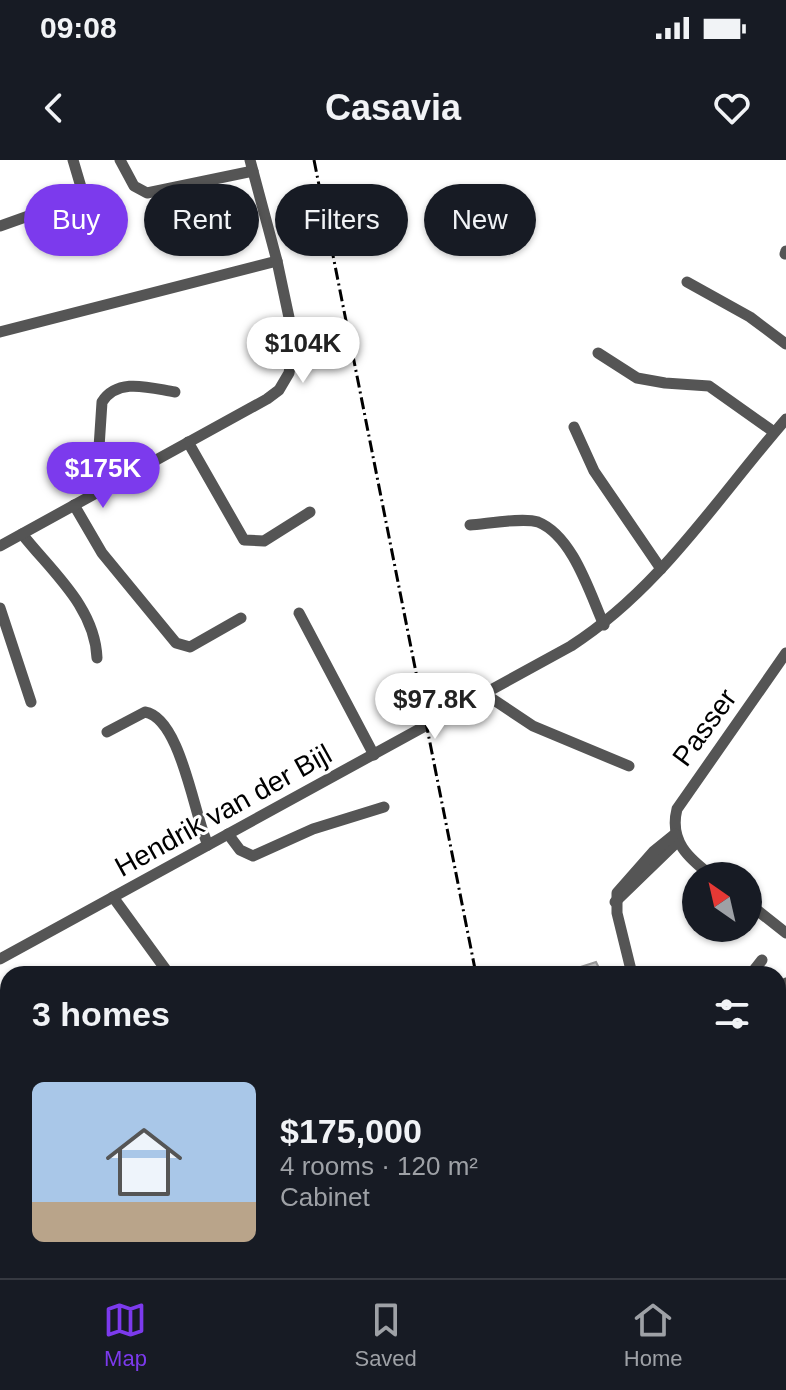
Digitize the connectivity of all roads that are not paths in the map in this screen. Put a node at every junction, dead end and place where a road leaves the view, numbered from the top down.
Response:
1 (73, 160) edge
2 (120, 160) edge
3 (252, 165) edge
4 (0, 226) edge
5 (277, 261) junction
6 (687, 282) dead end
7 (0, 332) edge
8 (786, 344) edge
9 (598, 353) dead end
10 (175, 392) dead end
11 (786, 419) edge
12 (574, 427) dead end
13 (774, 432) junction
14 (188, 442) junction
15 (96, 493) junction
16 (74, 505) junction
17 (310, 512) dead end
18 (470, 525) dead end
19 (22, 534) junction
20 (0, 546) edge
21 (661, 569) junction
22 (0, 608) edge
23 (299, 613) dead end
24 (241, 618) dead end
25 (604, 625) junction
26 (786, 653) edge
27 (97, 658) dead end
28 (485, 694) junction
29 (31, 702) dead end
30 (107, 732) dead end
31 (374, 755) junction
32 (629, 766) dead end
33 (384, 807) dead end
34 (228, 834) junction
35 (676, 838) junction
36 (208, 845) junction
37 (694, 862) edge
38 (113, 897) junction
39 (762, 914) edge
40 (786, 933) edge
41 (0, 959) edge
42 (762, 960) dead end
43 (163, 966) edge
44 (630, 966) edge
45 (757, 966) edge

1 - 4 street
2 - 3 street
3 - 5 street
5 - 7 street
5 - 14 street
6 - 8 street
9 - 13 street
10 - 15 street
11 - 13 street, Hendrik van der Bijl
12 - 21 street
13 - 21 street, Hendrik van der Bijl
14 - 15 street
14 - 17 street
15 - 16 street
16 - 19 street
16 - 24 street
18 - 25 street
19 - 20 street
19 - 27 street
21 - 25 street, Hendrik van der Bijl
22 - 29 street
23 - 31 street
25 - 28 street, Hendrik van der Bijl
26 - 35 street, Passer
28 - 31 street, Hendrik van der Bijl
28 - 32 street
30 - 36 street
31 - 34 street, Hendrik van der Bijl
33 - 34 street
34 - 36 street, Hendrik van der Bijl
35 - 37 street
35 - 44 street
36 - 38 street, Hendrik van der Bijl
38 - 41 street, Hendrik van der Bijl
38 - 43 street
39 - 40 street
42 - 45 street

